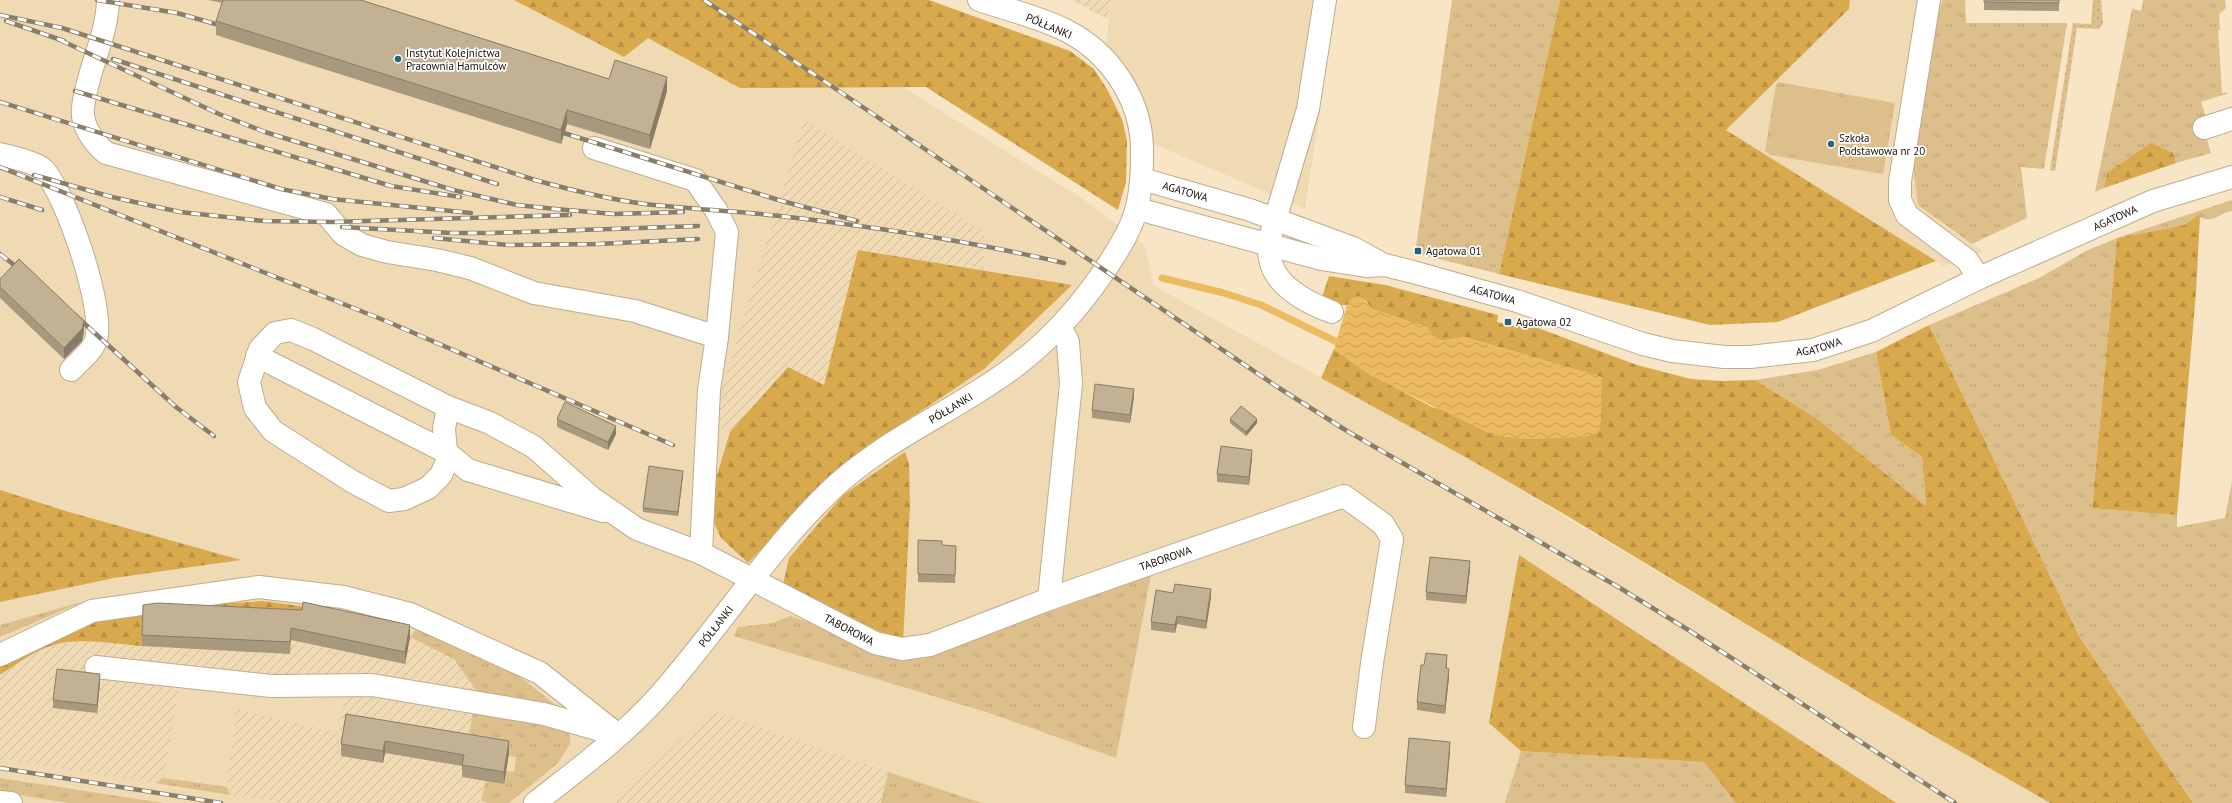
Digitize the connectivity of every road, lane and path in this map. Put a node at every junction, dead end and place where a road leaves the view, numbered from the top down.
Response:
1 (108, 0) edge
2 (979, 0) edge
3 (1325, 0) edge
4 (1929, 0) edge
5 (2232, 119) edge
6 (2204, 128) dead end
7 (594, 148) dead end
8 (0, 154) edge
9 (2232, 177) edge
10 (1142, 179) junction
11 (1138, 209) junction
12 (1276, 220) junction
13 (1268, 244) junction
14 (1385, 265) junction
15 (1979, 278) junction
16 (1332, 312) dead end
17 (1060, 327) junction
18 (718, 337) junction
19 (257, 356) junction
20 (70, 370) dead end
21 (448, 407) junction
22 (446, 452) junction
23 (619, 516) junction
24 (701, 553) junction
25 (753, 579) junction
26 (1049, 599) junction
27 (0, 655) edge
28 (96, 667) dead end
29 (1364, 727) dead end
30 (618, 735) junction
31 (0, 802) edge
32 (11, 803) edge
33 (535, 803) edge

1 - 18 street
2 - 10 street, PÓŁŁANKI
3 - 12 street
4 - 15 street
5 - 6 street
7 - 18 street
8 - 20 street
9 - 15 street, AGATOWA
10 - 11 street, PÓŁŁANKI
10 - 12 street, AGATOWA
11 - 13 street, AGATOWA
11 - 17 street, PÓŁŁANKI
12 - 13 street
12 - 14 street, AGATOWA
13 - 14 street, AGATOWA
13 - 16 street
14 - 15 street, AGATOWA
17 - 25 street, PÓŁŁANKI
17 - 26 street
18 - 24 street
19 - 21 street, TABOROWA
19 - 22 street
19 - 22 street, TABOROWA
21 - 22 street, TABOROWA
21 - 23 street, TABOROWA
22 - 23 street
23 - 24 street, TABOROWA
24 - 25 street, TABOROWA
25 - 26 street, TABOROWA
25 - 30 street, PÓŁŁANKI
26 - 29 street, TABOROWA
27 - 30 street
28 - 30 street
30 - 33 street, PÓŁŁANKI
31 - 32 street

